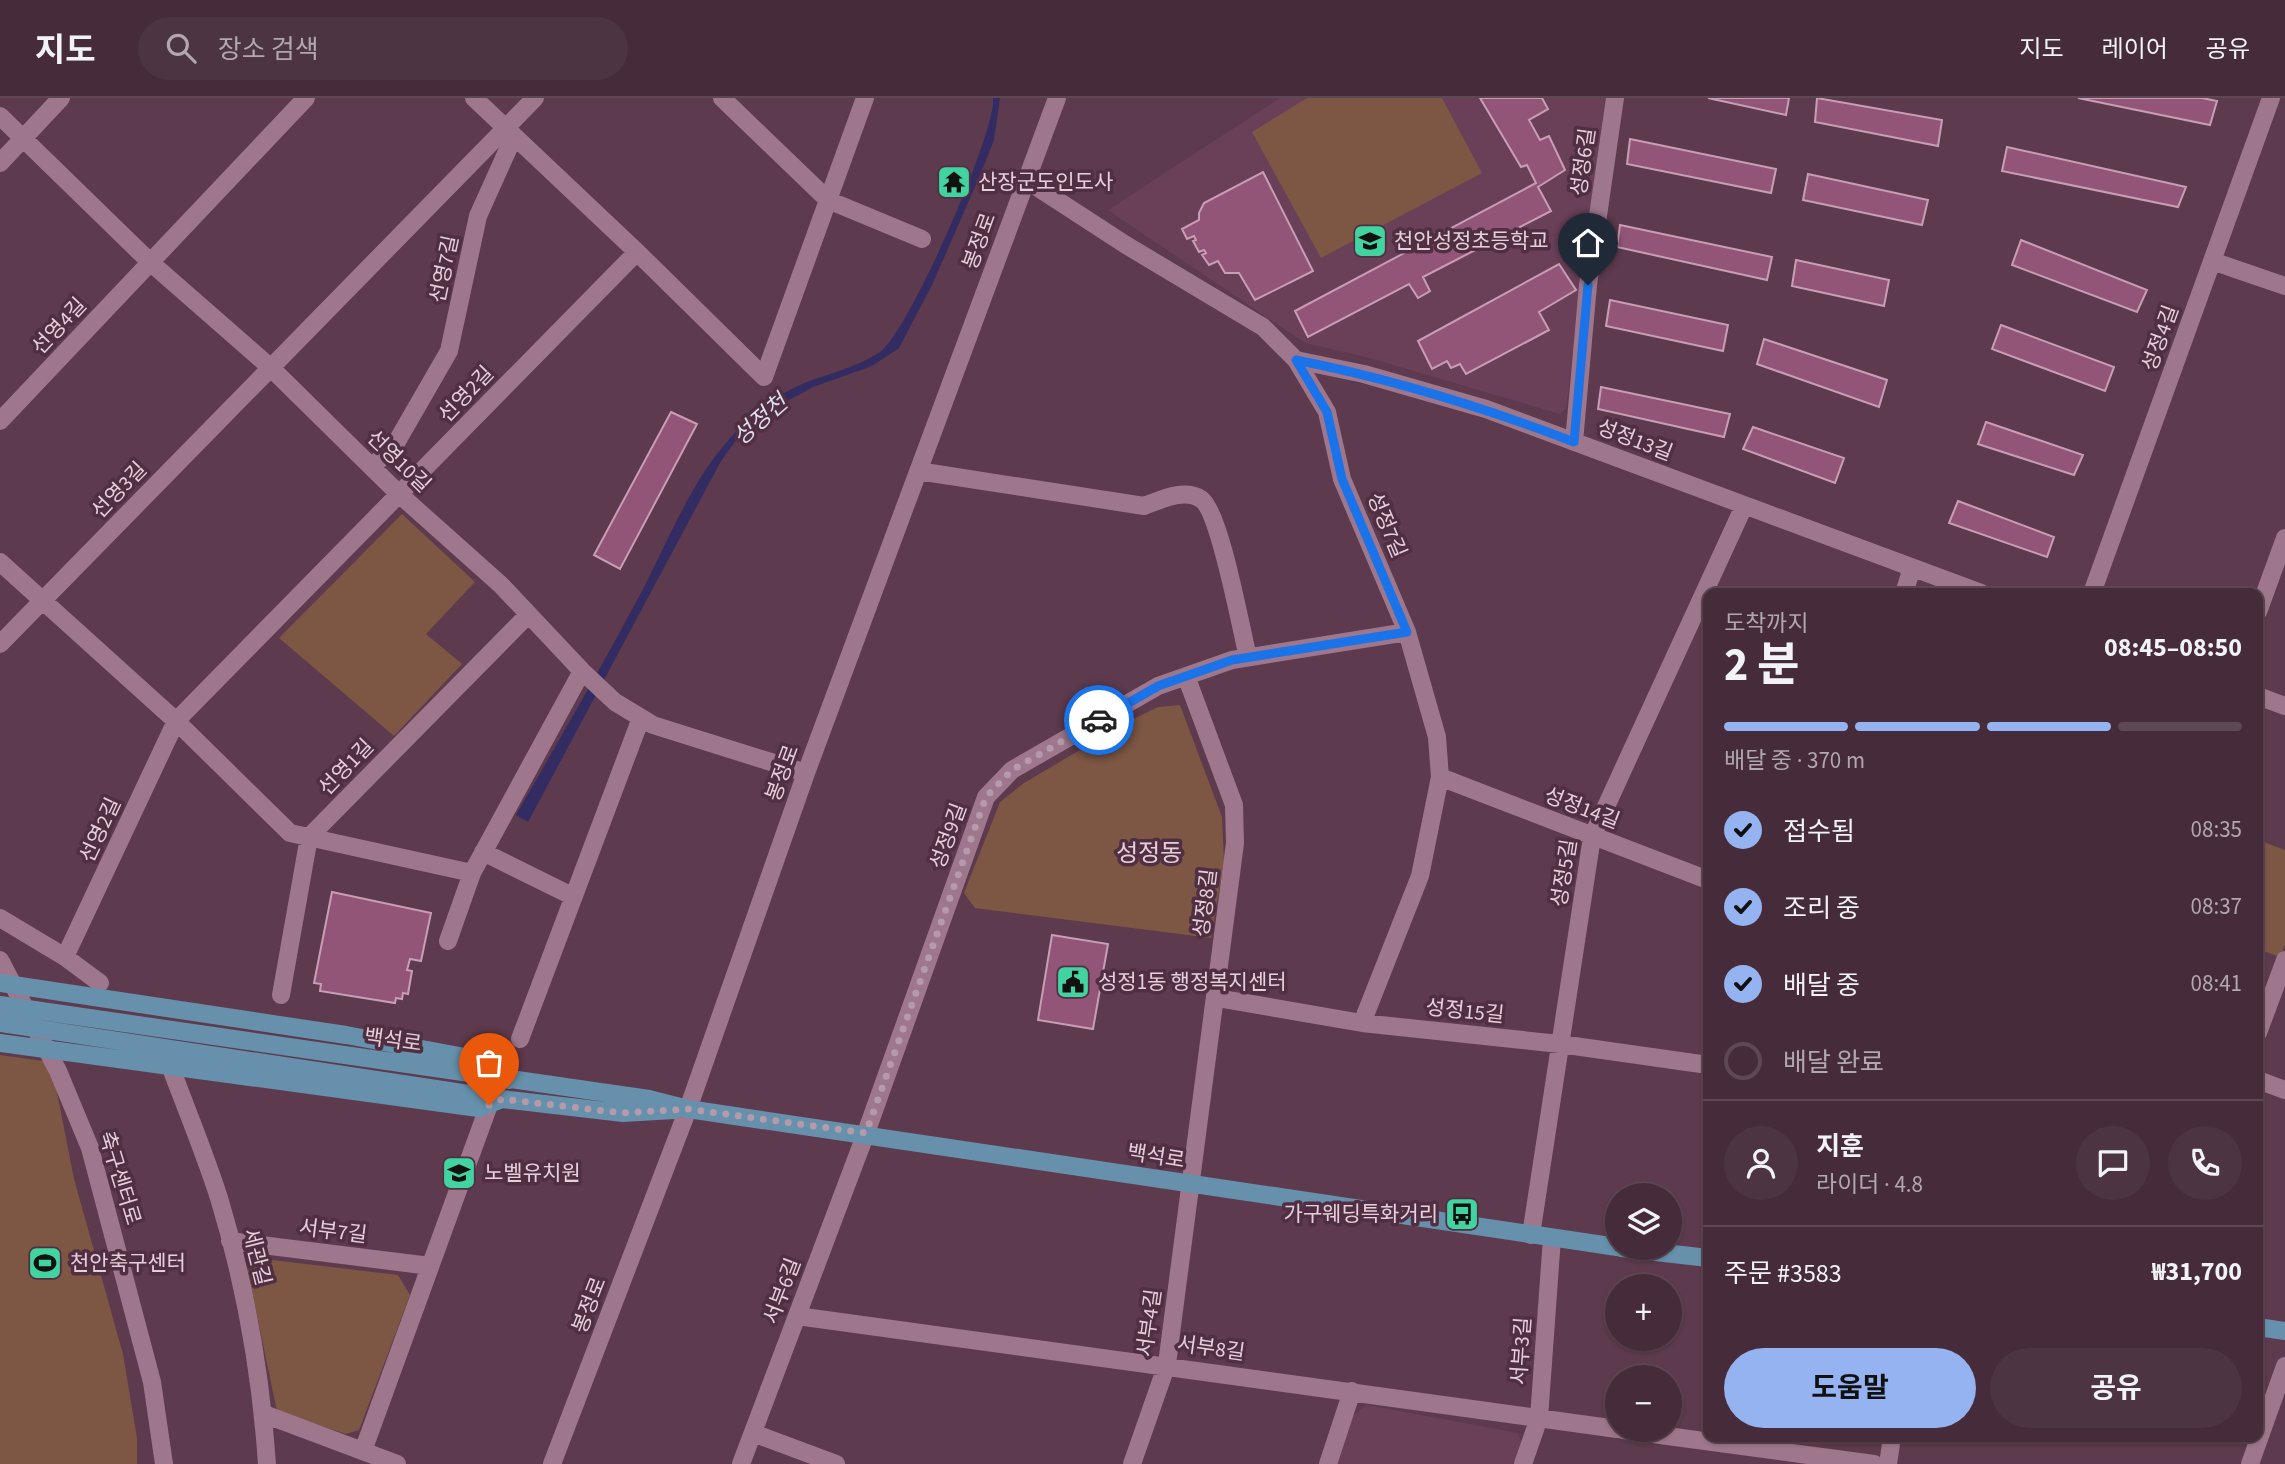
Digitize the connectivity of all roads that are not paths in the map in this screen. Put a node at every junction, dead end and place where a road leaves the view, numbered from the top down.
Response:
1 (61, 98) edge
2 (306, 98) edge
3 (474, 98) edge
4 (534, 98) edge
5 (722, 98) edge
6 (865, 98) edge
7 (1056, 98) edge
8 (1615, 98) edge
9 (2271, 98) edge
10 (0, 116) edge
11 (509, 132) junction
12 (23, 139) junction
13 (0, 163) edge
14 (1026, 180) junction
15 (828, 200) junction
16 (922, 239) dead end
17 (637, 252) junction
18 (2212, 261) junction
19 (150, 262) junction
20 (2285, 286) edge
21 (1296, 360) junction
22 (270, 367) junction
23 (0, 421) edge
24 (1574, 442) junction
25 (372, 467) junction
26 (918, 471) junction
27 (399, 494) junction
28 (1744, 506) junction
29 (2285, 538) edge
30 (0, 562) edge
31 (1912, 568) junction
32 (1706, 588) edge
33 (1906, 588) edge
34 (1967, 588) edge
35 (2094, 588) edge
36 (1703, 595) edge
37 (2263, 598) edge
38 (42, 603) junction
39 (528, 615) junction
40 (1407, 632) junction
41 (0, 644) edge
42 (1248, 657) junction
43 (582, 671) junction
44 (1186, 676) junction
45 (2263, 697) edge
46 (2285, 706) edge
47 (641, 718) junction
48 (176, 721) junction
49 (806, 773) junction
50 (1440, 777) junction
51 (1592, 836) junction
52 (309, 837) junction
53 (483, 852) junction
54 (472, 873) junction
55 (1703, 878) edge
56 (572, 897) junction
57 (0, 918) edge
58 (448, 941) dead end
59 (65, 957) junction
60 (0, 960) edge
61 (2285, 960) edge
62 (100, 983) dead end
63 (7, 984) edge
64 (281, 995) dead end
65 (1217, 998) junction
66 (0, 1005) edge
67 (2263, 1019) edge
68 (0, 1023) edge
69 (1362, 1023) junction
70 (520, 1039) dead end
71 (0, 1043) edge
72 (1560, 1044) junction
73 (47, 1051) junction
74 (1703, 1064) edge
75 (171, 1068) junction
76 (509, 1080) junction
77 (2263, 1082) edge
78 (2285, 1090) edge
79 (496, 1102) junction
80 (688, 1109) junction
81 (866, 1133) junction
82 (1191, 1184) junction
83 (1531, 1235) junction
84 (1552, 1238) junction
85 (230, 1241) junction
86 (1605, 1246) edge
87 (1682, 1255) edge
88 (1703, 1257) edge
89 (430, 1266) junction
90 (797, 1316) junction
91 (2263, 1328) edge
92 (2285, 1331) edge
93 (1167, 1364) junction
94 (2285, 1366) edge
95 (1352, 1391) junction
96 (264, 1414) junction
97 (1539, 1418) junction
98 (1605, 1427) edge
99 (2263, 1428) edge
100 (753, 1433) junction
101 (1682, 1438) edge
102 (1703, 1441) edge
103 (1712, 1442) edge
104 (1891, 1442) edge
105 (2258, 1442) edge
106 (363, 1451) junction
107 (164, 1464) edge
108 (267, 1464) edge
109 (397, 1464) edge
110 (552, 1464) edge
111 (741, 1464) edge
112 (836, 1464) edge
113 (1132, 1464) edge
114 (1328, 1464) edge
115 (1523, 1464) edge
116 (1874, 1464) edge
117 (1888, 1464) edge
118 (2250, 1464) edge

1 - 12 street
2 - 19 street, 선영4길
3 - 11 street
4 - 11 street, 선영3길
5 - 15 street
6 - 15 street
7 - 14 street, 봉정로
8 - 24 street, 성정6길
9 - 18 street, 성정4길
10 - 12 street, 선영10길
11 - 17 street
11 - 22 street, 선영3길
11 - 25 street, 선영7길
12 - 13 street
12 - 19 street, 선영10길
14 - 21 street, 성정7길
14 - 26 street, 봉정로
15 - 16 street
15 - 17 street
17 - 27 street, 선영2길
18 - 20 street
18 - 35 street, 성정4길
19 - 22 street, 선영10길
19 - 23 street, 선영4길
21 - 24 street, 성정13길
21 - 40 street, 성정7길
22 - 25 street, 선영10길
22 - 38 street, 선영3길
24 - 28 street, 성정13길
25 - 27 street, 선영10길
26 - 42 street
26 - 49 street, 봉정로
27 - 39 street, 선영10길
27 - 48 street, 선영2길
28 - 31 street, 성정13길
28 - 32 street, 성정5길
29 - 37 street
30 - 38 street
31 - 33 street
31 - 34 street, 성정13길
36 - 51 street, 성정5길
38 - 41 street, 선영3길
38 - 48 street
39 - 43 street, 선영10길
39 - 52 street, 선영1길
40 - 42 street, 성정9길
40 - 50 street, 성정7길
42 - 44 street, 성정9길
43 - 47 street, 선영10길
43 - 53 street
44 - 65 street, 성정8길
44 - 81 street, 성정9길
45 - 46 street
47 - 49 street, 선영10길
47 - 56 street
48 - 52 street
48 - 59 street, 선영2길
49 - 80 street, 봉정로
50 - 51 street, 성정14길
50 - 69 street, 성정7길
51 - 55 street, 성정14길
51 - 72 street, 성정5길
52 - 54 street
52 - 64 street
53 - 54 street
53 - 56 street
54 - 58 street
56 - 70 street
57 - 59 street
59 - 62 street
60 - 63 street, 축구센터로
61 - 67 street
63 - 73 street, 축구센터로
63 - 76 main road
65 - 69 street, 성정15길
65 - 82 street, 성정8길
66 - 76 main road, 백석로
68 - 79 main road, 백석로
69 - 72 street, 성정15길
71 - 73 main road
72 - 74 street, 성정15길
72 - 83 street, 성정5길
73 - 75 main road
73 - 107 street, 축구센터로
75 - 79 main road
75 - 85 street, 세관길
76 - 80 main road, 백석로
77 - 78 street
79 - 80 main road, 백석로
79 - 89 street
80 - 81 main road, 백석로
80 - 110 street, 봉정로
81 - 82 main road, 백석로
81 - 90 street, 서부6길
82 - 83 main road, 백석로
82 - 93 street, 서부4길
83 - 84 main road, 백석로
84 - 86 main road, 백석로
84 - 97 street, 서부3길
85 - 89 street, 서부7길
85 - 96 street, 세관길
87 - 88 main road, 백석로
89 - 106 street
90 - 93 street, 서부8길
90 - 100 street, 서부6길
91 - 92 main road
93 - 95 street, 서부8길
93 - 113 street, 서부4길
94 - 99 street
95 - 97 street, 서부8길
95 - 114 street
96 - 106 street
96 - 108 street, 세관길
97 - 98 street, 서부8길
97 - 115 street, 서부3길
100 - 111 street, 서부6길
100 - 112 street
101 - 102 street
103 - 116 street
104 - 117 street
105 - 118 street
106 - 109 street

